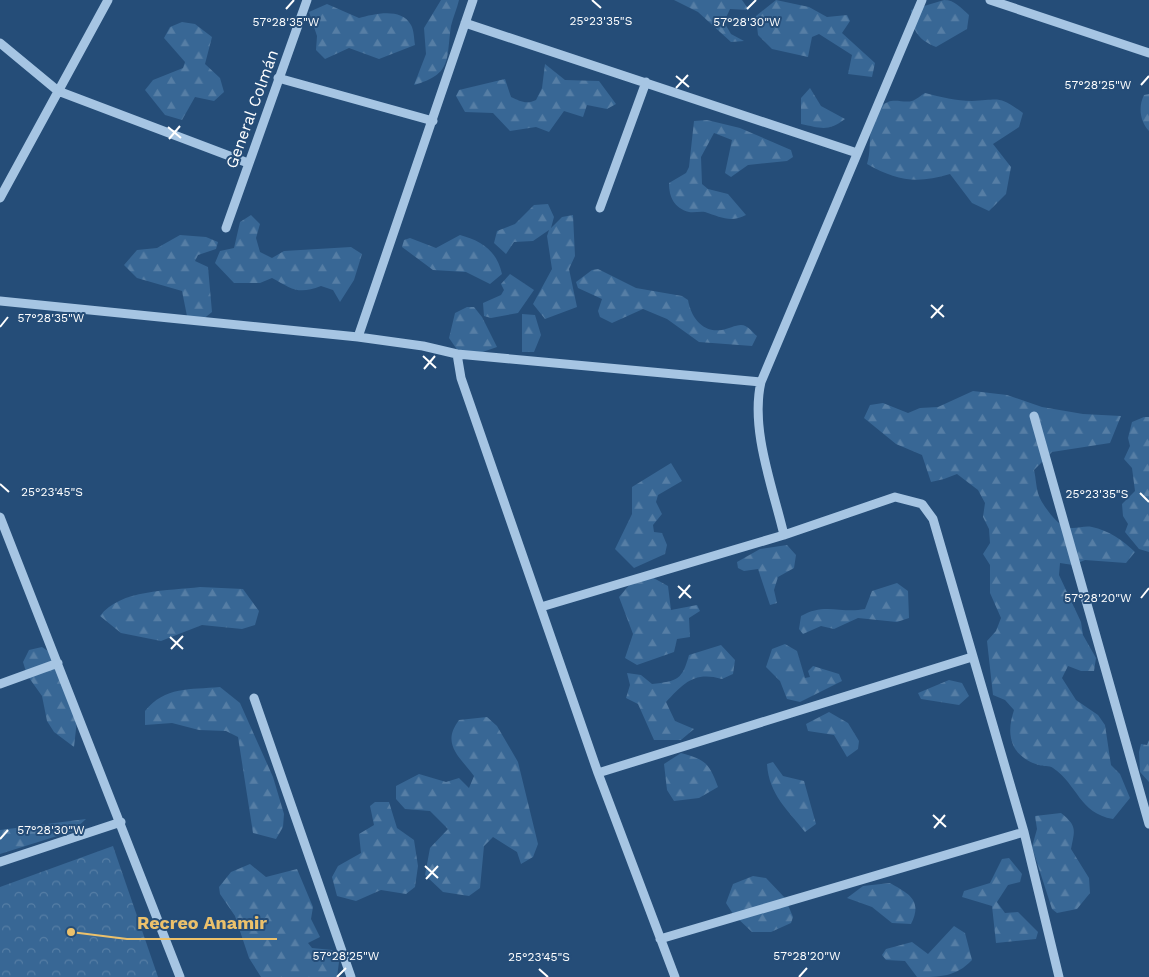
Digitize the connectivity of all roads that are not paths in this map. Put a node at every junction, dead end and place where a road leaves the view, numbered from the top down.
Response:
1 (108, 0) edge
2 (307, 0) edge
3 (473, 0) edge
4 (922, 0) edge
5 (990, 0) edge
6 (465, 23) junction
7 (0, 43) edge
8 (1149, 54) edge
9 (278, 78) junction
10 (646, 82) junction
11 (58, 91) junction
12 (433, 121) junction
13 (857, 153) junction
14 (248, 163) junction
15 (0, 198) edge
16 (600, 208) dead end
17 (226, 228) dead end
18 (0, 301) edge
19 (358, 337) junction
20 (457, 354) junction
21 (761, 382) junction
22 (1034, 416) dead end
23 (0, 517) edge
24 (784, 534) junction
25 (542, 606) junction
26 (972, 657) junction
27 (58, 663) junction
28 (0, 684) edge
29 (254, 698) dead end
30 (598, 773) junction
31 (121, 822) junction
32 (1149, 824) edge
33 (1024, 832) junction
34 (0, 862) edge
35 (660, 939) junction
36 (180, 977) edge
37 (351, 977) edge
38 (675, 977) edge
39 (1059, 977) edge

1 - 11 street
2 - 9 street, General Colmán
3 - 6 street
4 - 13 street
5 - 8 street
6 - 10 street
6 - 12 street
7 - 11 street
9 - 12 street
9 - 14 street, General Colmán
10 - 13 street
10 - 16 street
11 - 14 street
11 - 15 street
12 - 19 street
13 - 21 street
14 - 17 street, General Colmán
18 - 19 street
19 - 20 street
20 - 21 street
20 - 25 street
21 - 24 street
22 - 32 street
23 - 27 street
24 - 25 street
24 - 26 street
25 - 30 street
26 - 30 street
26 - 33 street
27 - 28 street
27 - 31 street
29 - 37 street
30 - 35 street
31 - 34 street
31 - 36 street
33 - 35 street
33 - 39 street
35 - 38 street

